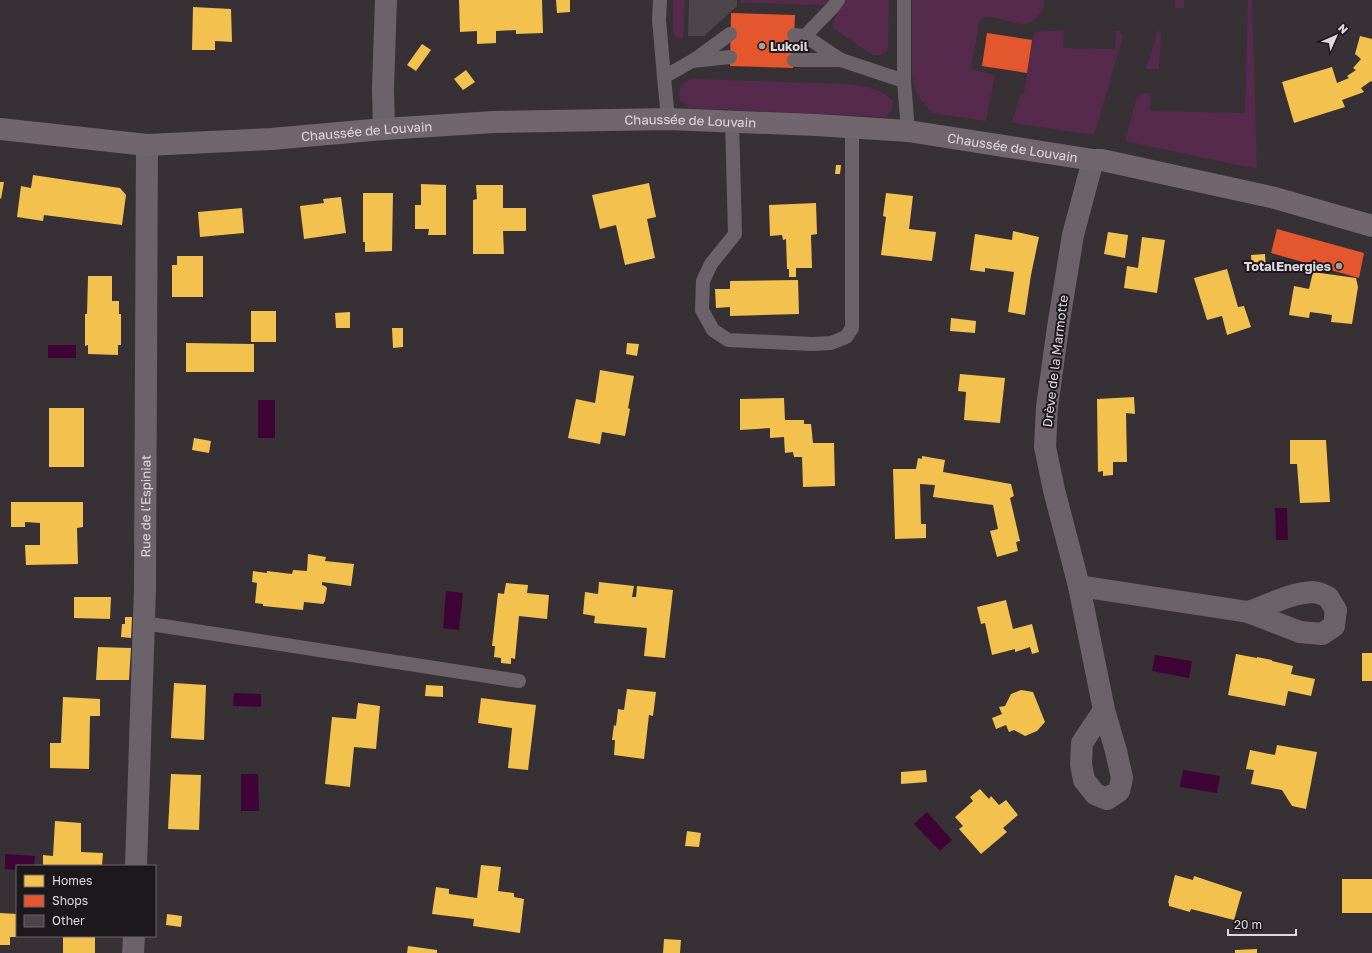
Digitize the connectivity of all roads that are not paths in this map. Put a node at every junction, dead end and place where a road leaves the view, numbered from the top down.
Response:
1 (386, 0) edge
2 (660, 0) edge
3 (838, 0) edge
4 (904, 0) edge
5 (730, 34) dead end
6 (730, 57) dead end
7 (794, 60) dead end
8 (840, 60) junction
9 (692, 61) junction
10 (664, 77) junction
11 (904, 81) junction
12 (668, 119) junction
13 (732, 121) junction
14 (852, 128) junction
15 (0, 129) edge
16 (384, 129) junction
17 (908, 131) junction
18 (147, 145) junction
19 (1093, 160) junction
20 (1372, 226) edge
21 (1078, 586) junction
22 (1248, 612) dead end
23 (144, 623) junction
24 (519, 681) dead end
25 (1104, 710) dead end
26 (136, 865) edge
27 (134, 937) edge
28 (133, 953) edge

1 - 16 street
2 - 10 lane
3 - 8 lane
4 - 11 lane
5 - 9 lane
6 - 9 lane
7 - 8 lane
8 - 11 lane
9 - 10 lane
10 - 12 lane
11 - 17 lane
12 - 13 main road, Chaussée de Louvain
12 - 16 main road, Chaussée de Louvain
13 - 14 main road, Chaussée de Louvain
13 - 14 lane
14 - 17 main road, Chaussée de Louvain
15 - 18 main road, Chaussée de Louvain
16 - 18 main road, Chaussée de Louvain
17 - 19 main road, Chaussée de Louvain
18 - 23 street, Rue de l'Espiniat
19 - 20 main road, Chaussée de Louvain
19 - 21 street, Drève de la Marmotte
21 - 22 street
21 - 25 street, Drève de la Marmotte
23 - 24 lane
23 - 26 street, Rue de l'Espiniat
27 - 28 street

